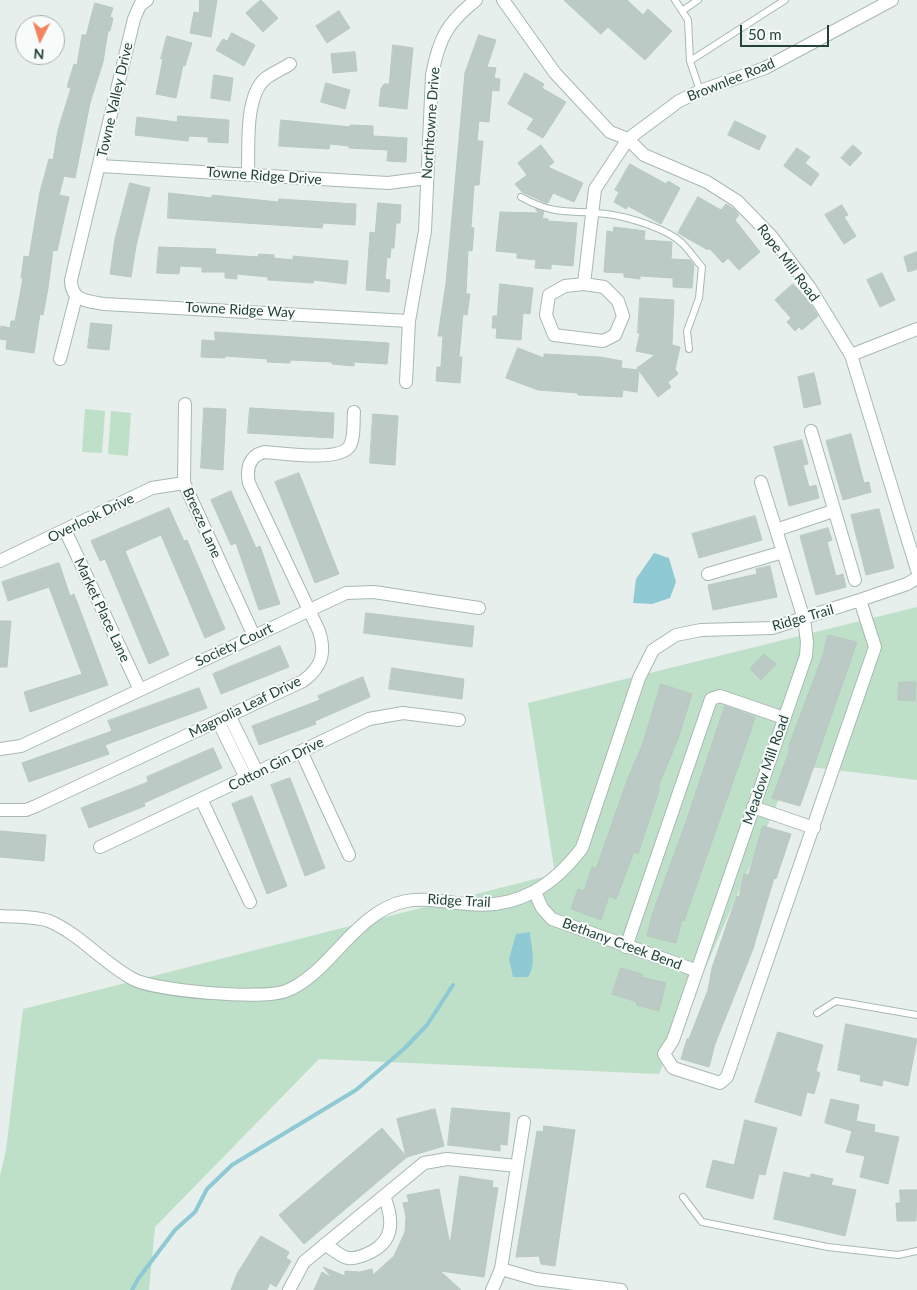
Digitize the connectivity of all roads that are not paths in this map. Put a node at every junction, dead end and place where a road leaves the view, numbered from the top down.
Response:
1 (147, 0) edge
2 (476, 0) edge
3 (503, 0) edge
4 (675, 0) edge
5 (698, 0) edge
6 (785, 0) edge
7 (892, 0) edge
8 (682, 11) junction
9 (690, 60) junction
10 (290, 64) dead end
11 (700, 91) junction
12 (628, 139) junction
13 (100, 166) junction
14 (248, 174) junction
15 (427, 178) junction
16 (521, 197) dead end
17 (592, 214) junction
18 (584, 284) junction
19 (76, 297) junction
20 (409, 321) junction
21 (917, 329) edge
22 (689, 349) dead end
23 (851, 355) junction
24 (60, 359) dead end
25 (406, 382) dead end
26 (185, 404) dead end
27 (354, 412) dead end
28 (810, 431) dead end
29 (761, 482) dead end
30 (184, 483) junction
31 (833, 511) junction
32 (65, 530) junction
33 (776, 530) junction
34 (783, 552) junction
35 (0, 561) edge
36 (917, 570) edge
37 (708, 574) dead end
38 (917, 578) edge
39 (855, 580) dead end
40 (860, 600) junction
41 (479, 608) dead end
42 (309, 609) junction
43 (804, 619) junction
44 (254, 636) junction
45 (140, 690) junction
46 (224, 718) junction
47 (784, 718) junction
48 (459, 720) dead end
49 (0, 749) edge
50 (301, 751) junction
51 (252, 775) junction
52 (201, 799) junction
53 (753, 807) junction
54 (0, 810) edge
55 (814, 828) junction
56 (100, 847) dead end
57 (349, 855) dead end
58 (535, 892) junction
59 (250, 902) dead end
60 (0, 916) edge
61 (626, 947) junction
62 (695, 970) junction
63 (817, 1013) dead end
64 (917, 1015) edge
65 (524, 1122) dead end
66 (517, 1166) junction
67 (384, 1196) junction
68 (682, 1197) dead end
69 (325, 1244) junction
70 (917, 1251) edge
71 (501, 1269) junction
72 (289, 1290) edge
73 (492, 1290) edge
74 (621, 1290) edge

1 - 13 street, Towne Valley Drive
2 - 15 street, Northtowne Drive
3 - 12 street, Rope Mill Road
4 - 8 lane
5 - 8 lane
6 - 9 lane
7 - 11 street, Brownlee Road
8 - 9 lane
9 - 11 lane
10 - 14 street
11 - 12 street, Brownlee Road
12 - 17 street, Brownlee Road
12 - 23 street, Rope Mill Road
13 - 14 street, Towne Ridge Drive
13 - 19 street, Towne Valley Drive
14 - 15 street, Towne Ridge Drive
15 - 20 street, Northtowne Drive
16 - 17 lane
17 - 18 street, Brownlee Road
17 - 22 lane
18 - 18 street
19 - 20 street, Towne Ridge Way
19 - 24 street
20 - 25 street
21 - 23 street
23 - 36 street, Rope Mill Road
26 - 30 street, Breeze Lane
27 - 42 street, Magnolia Leaf Drive
28 - 31 street
29 - 33 street, Meadow Mill Road
30 - 32 street, Overlook Drive
30 - 44 street, Breeze Lane
31 - 33 street
31 - 39 street
32 - 35 street, Overlook Drive
32 - 45 street, Market Place Lane
33 - 34 street, Meadow Mill Road
34 - 37 street
34 - 43 street, Meadow Mill Road
38 - 40 street, Ridge Trail
40 - 43 street, Ridge Trail
40 - 55 street
41 - 42 street, Society Court
42 - 44 street, Society Court
42 - 46 street, Magnolia Leaf Drive
43 - 47 street, Meadow Mill Road
43 - 58 street, Ridge Trail
44 - 45 street, Society Court
45 - 49 street, Society Court
46 - 51 street
46 - 54 street, Magnolia Leaf Drive
47 - 53 street, Meadow Mill Road
47 - 61 street
48 - 50 street, Cotton Gin Drive
50 - 51 street, Cotton Gin Drive
50 - 57 street
51 - 52 street, Cotton Gin Drive
52 - 56 street, Cotton Gin Drive
52 - 59 street
53 - 55 street
53 - 62 street, Meadow Mill Road
55 - 62 street, Meadow Mill Road
58 - 60 street, Ridge Trail
58 - 61 street, Bethany Creek Bend
61 - 62 street, Bethany Creek Bend
63 - 64 lane
65 - 66 street
66 - 67 street
66 - 71 street
67 - 69 street
67 - 69 street
68 - 70 lane
69 - 72 street
71 - 73 street
71 - 74 street

